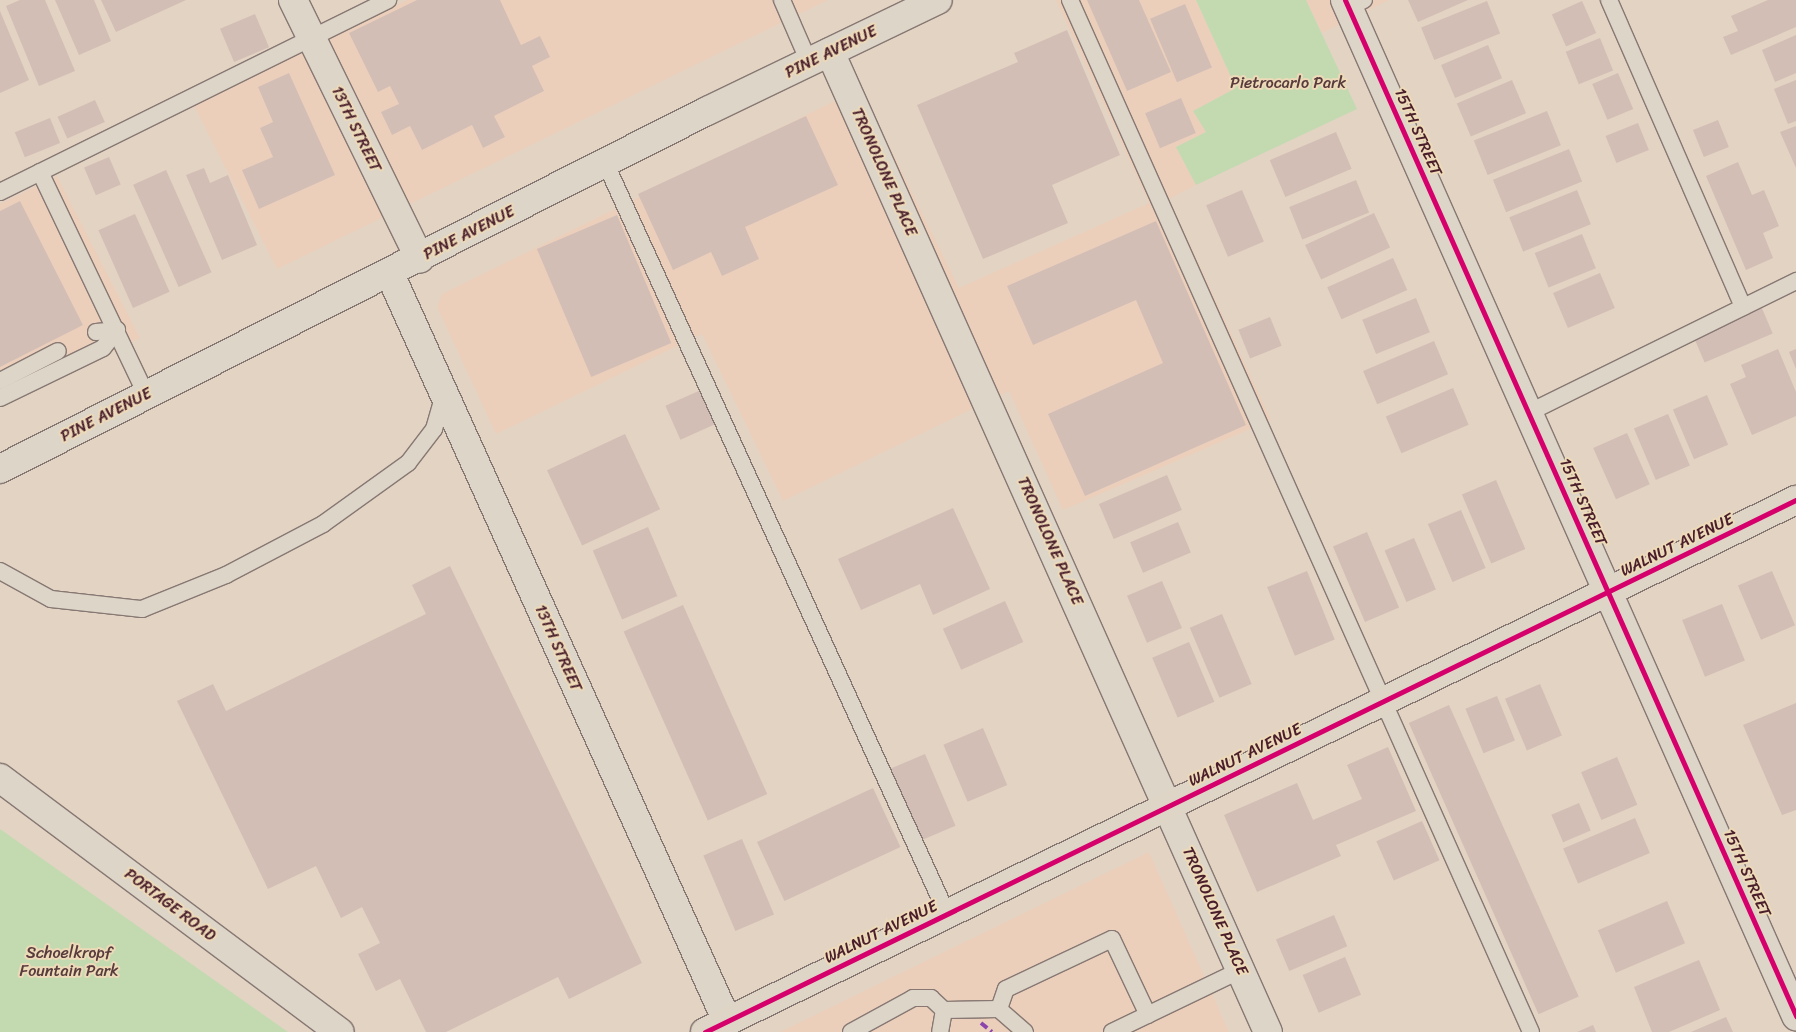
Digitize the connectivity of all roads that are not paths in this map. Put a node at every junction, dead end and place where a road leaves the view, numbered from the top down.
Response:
1 (293, 0) edge
2 (388, 0) edge
3 (782, 0) edge
4 (938, 0) edge
5 (1070, 0) edge
6 (1609, 0) edge
7 (1353, 3) edge
8 (311, 37) junction
9 (820, 57) junction
10 (605, 162) junction
11 (40, 172) junction
12 (0, 192) edge
13 (420, 259) junction
14 (390, 274) junction
15 (1796, 280) edge
16 (1743, 307) junction
17 (117, 330) junction
18 (96, 332) dead end
19 (58, 351) dead end
20 (0, 380) edge
21 (146, 394) junction
22 (444, 394) junction
23 (0, 398) edge
24 (1530, 412) junction
25 (0, 469) edge
26 (1796, 500) edge
27 (0, 571) edge
28 (1610, 591) junction
29 (1384, 701) junction
30 (0, 778) edge
31 (1169, 806) junction
32 (947, 914) junction
33 (1241, 970) junction
34 (999, 1009) junction
35 (944, 1010) junction
36 (1148, 1015) junction
37 (1796, 1016) edge
38 (716, 1027) edge
39 (339, 1032) edge
40 (851, 1032) edge
41 (940, 1032) edge
42 (1025, 1032) edge
43 (1112, 1032) edge
44 (1268, 1032) edge
45 (1531, 1032) edge

1 - 8 street, 13TH STREET
2 - 8 lane
3 - 9 lane
4 - 9 street, PINE AVENUE
5 - 29 lane
6 - 16 lane
7 - 24 street, 15TH STREET
8 - 11 lane
8 - 13 street, 13TH STREET
9 - 10 street, PINE AVENUE
9 - 31 street, TRONOLONE PLACE
10 - 13 street, PINE AVENUE
10 - 32 lane
11 - 12 lane
11 - 17 lane
13 - 14 street, PINE AVENUE
14 - 21 street, PINE AVENUE
14 - 22 street, 13TH STREET
15 - 16 lane
16 - 24 lane
17 - 18 lane
17 - 21 lane
17 - 23 lane
19 - 20 lane
21 - 25 street, PINE AVENUE
22 - 27 lane
22 - 38 street, 13TH STREET
24 - 28 street, 15TH STREET
26 - 28 main road, WALNUT AVENUE
28 - 29 main road, WALNUT AVENUE
28 - 37 street, 15TH STREET
29 - 31 main road, WALNUT AVENUE
29 - 45 lane
30 - 39 street, PORTAGE ROAD
31 - 32 main road, WALNUT AVENUE
31 - 33 street, TRONOLONE PLACE
32 - 38 main road, WALNUT AVENUE
33 - 36 lane
33 - 44 street, TRONOLONE PLACE
34 - 35 lane
34 - 36 lane
34 - 42 lane
35 - 40 lane
35 - 41 lane
36 - 43 lane

